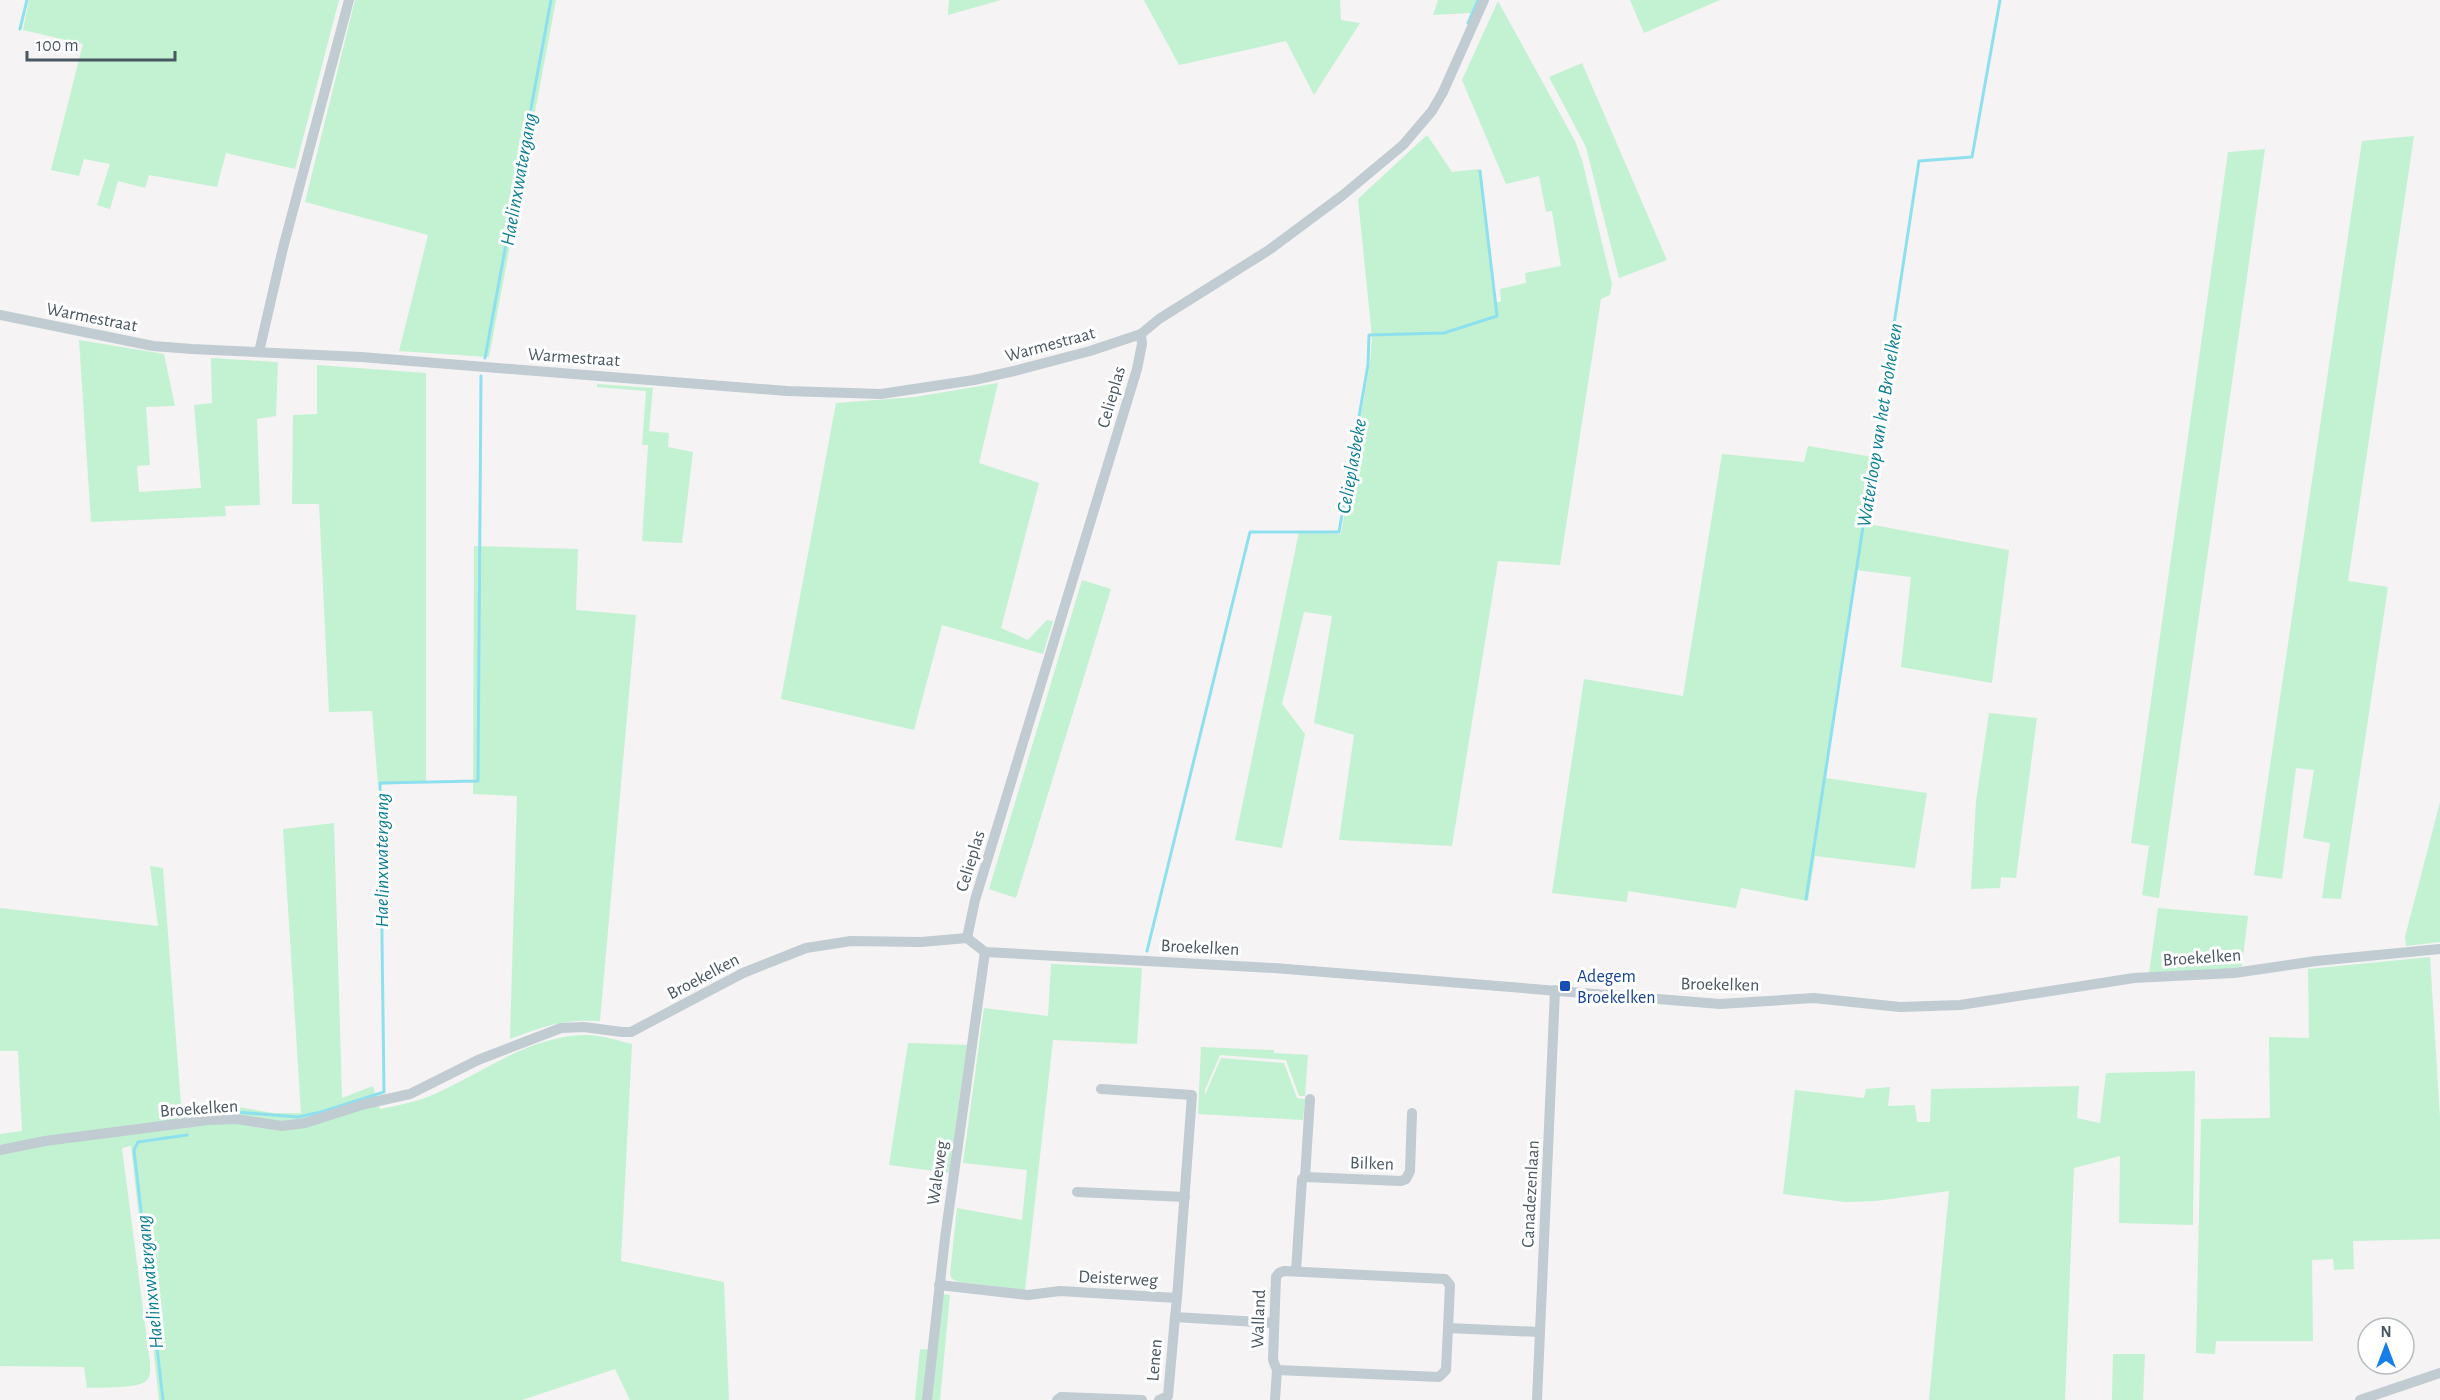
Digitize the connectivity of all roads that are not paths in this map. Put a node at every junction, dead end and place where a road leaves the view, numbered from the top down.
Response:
1 (350, 0) edge
2 (1485, 0) edge
3 (0, 315) edge
4 (1141, 334) junction
5 (259, 352) junction
6 (967, 938) junction
7 (2440, 949) edge
8 (985, 952) junction
9 (1555, 990) junction
10 (1101, 1089) dead end
11 (1310, 1099) dead end
12 (1412, 1113) dead end
13 (0, 1150) edge
14 (1305, 1177) junction
15 (1077, 1192) dead end
16 (1185, 1197) junction
17 (1296, 1271) junction
18 (939, 1285) junction
19 (1177, 1298) junction
20 (1174, 1317) junction
21 (1274, 1323) junction
22 (1448, 1328) junction
23 (1540, 1332) junction
24 (1277, 1370) junction
25 (2440, 1373) edge
26 (927, 1400) edge
27 (1057, 1400) edge
28 (1142, 1400) edge
29 (1159, 1400) edge
30 (1275, 1400) edge
31 (1537, 1400) edge
32 (2360, 1400) edge

1 - 5 street
2 - 4 street
3 - 5 street, Warmestraat
4 - 5 street, Warmestraat
4 - 6 street, Celieplas
6 - 8 street
6 - 13 street, Broekelken
7 - 9 street, Broekelken
8 - 9 street, Broekelken
8 - 18 street, Waleweg
9 - 23 street, Canadezenlaan
10 - 16 street
11 - 14 street
12 - 14 street, Bilken
14 - 17 street
15 - 16 street
16 - 19 street
17 - 21 street, Walland
17 - 22 street, Walland
18 - 19 street, Deisterweg
18 - 26 street, Waleweg
19 - 20 street, Deisterweg
20 - 21 street
20 - 29 street, Lenen
21 - 24 street, Walland
22 - 23 street
22 - 24 street, Walland
23 - 31 street, Canadezenlaan
24 - 30 street
25 - 32 street
27 - 28 street, Lenen

